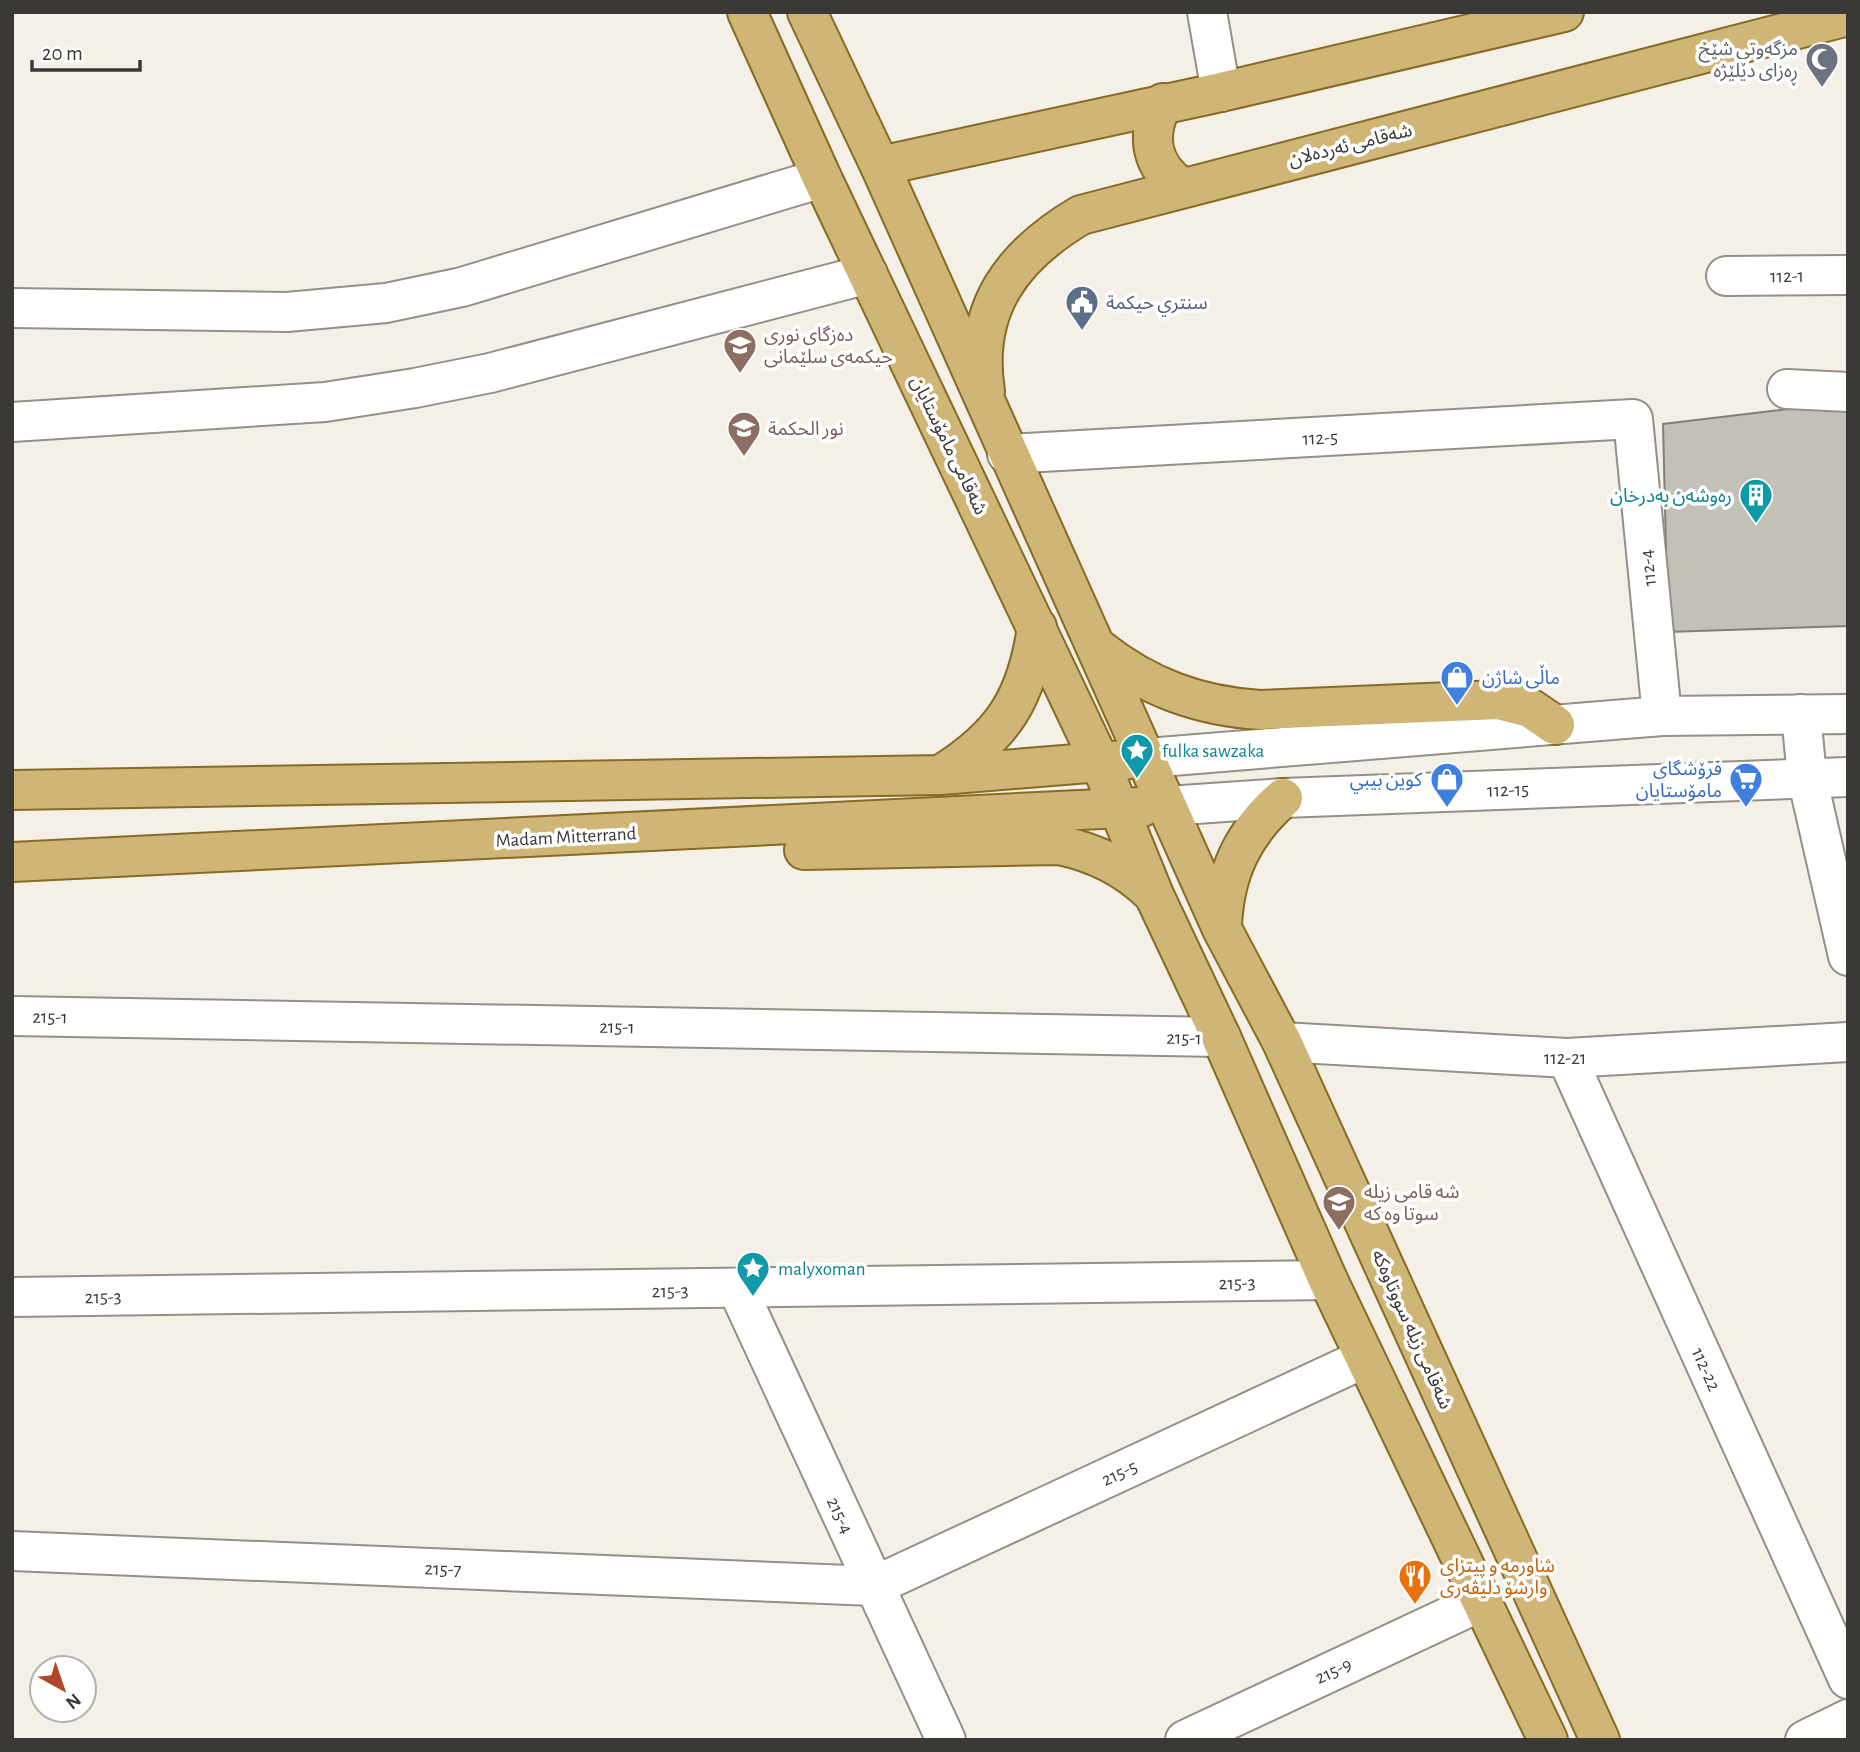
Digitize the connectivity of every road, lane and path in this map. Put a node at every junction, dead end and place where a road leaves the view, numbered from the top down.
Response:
1 (747, 12) edge
2 (807, 12) edge
3 (1207, 12) edge
4 (1563, 12) edge
5 (1848, 16) edge
6 (1222, 92) junction
7 (1163, 103) junction
8 (880, 166) junction
9 (822, 178) junction
10 (1181, 187) junction
11 (868, 274) junction
12 (1848, 275) edge
13 (1726, 276) dead end
14 (12, 308) edge
15 (1787, 389) dead end
16 (1848, 392) edge
17 (988, 410) junction
18 (1633, 419) joint
19 (12, 422) edge
20 (1007, 454) junction
21 (1037, 627) junction
22 (1097, 648) junction
23 (1801, 714) junction
24 (1848, 715) edge
25 (1662, 716) junction
26 (1555, 725) junction
27 (1148, 758) junction
28 (1100, 762) junction
29 (941, 775) junction
30 (1807, 777) junction
31 (1848, 777) edge
32 (12, 790) edge
33 (1283, 798) junction
34 (1168, 806) junction
35 (1120, 809) junction
36 (727, 829) junction
37 (12, 862) edge
38 (1154, 895) junction
39 (1222, 929) junction
40 (1848, 956) edge
41 (12, 1016) edge
42 (1221, 1037) junction
43 (1282, 1042) junction
44 (1848, 1042) edge
45 (1567, 1058) junction
46 (1328, 1280) junction
47 (738, 1290) junction
48 (12, 1297) edge
49 (1365, 1358) junction
50 (12, 1551) edge
51 (874, 1586) junction
52 (1482, 1601) junction
53 (1848, 1679) edge
54 (1848, 1719) edge
55 (946, 1740) edge
56 (1185, 1740) edge
57 (1548, 1740) edge
58 (1600, 1740) edge
59 (1805, 1740) edge

1 - 9 main road, شەقامی مامۆستایان
2 - 8 main road
3 - 6 street
4 - 6 main road
5 - 10 main road, شەقامی ئەردەلان
6 - 7 main road
7 - 8 main road
7 - 10 main road
8 - 17 main road
9 - 11 main road, شەقامی مامۆستایان
9 - 14 street
10 - 17 main road, شەقامی ئەردەلان
11 - 19 street
11 - 21 main road, شەقامی مامۆستایان
12 - 13 street, 112-1
15 - 16 street
17 - 20 main road
18 - 20 street, 112-5
18 - 25 street, 112-4
20 - 22 main road
21 - 28 main road, شەقامی مامۆستایان
21 - 29 main road
22 - 26 main road
22 - 27 main road
23 - 24 street
23 - 25 street
23 - 30 street
25 - 26 street
26 - 27 street
27 - 28 main road
27 - 34 main road, شەقامی زیلە سووتاوەکە
28 - 29 main road
28 - 35 main road, شەقامی مامۆستایان
29 - 32 main road
30 - 31 street, 112-15
30 - 33 street, 112-15
30 - 40 street
33 - 34 street, 112-15
33 - 39 main road
34 - 35 main road, Madam Mitterrand
34 - 39 main road, شەقامی زیلە سووتاوەکە
35 - 36 main road, Madam Mitterrand
35 - 38 main road
36 - 37 main road, Madam Mitterrand
36 - 38 main road
38 - 42 main road
39 - 43 main road, شەقامی زیلە سووتاوەکە
41 - 42 street, 215-1
42 - 46 main road
43 - 45 street, 112-21
43 - 58 main road, شەقامی زیلە سووتاوەکە
44 - 45 street, 112-21
45 - 53 street, 112-22
46 - 47 street, 215-3
46 - 49 main road
47 - 48 street, 215-3
47 - 51 street, 215-4
49 - 51 street, 215-5
49 - 52 main road
50 - 51 street, 215-7
51 - 55 street, 215-4
52 - 56 street, 215-9
52 - 57 main road
54 - 59 street

